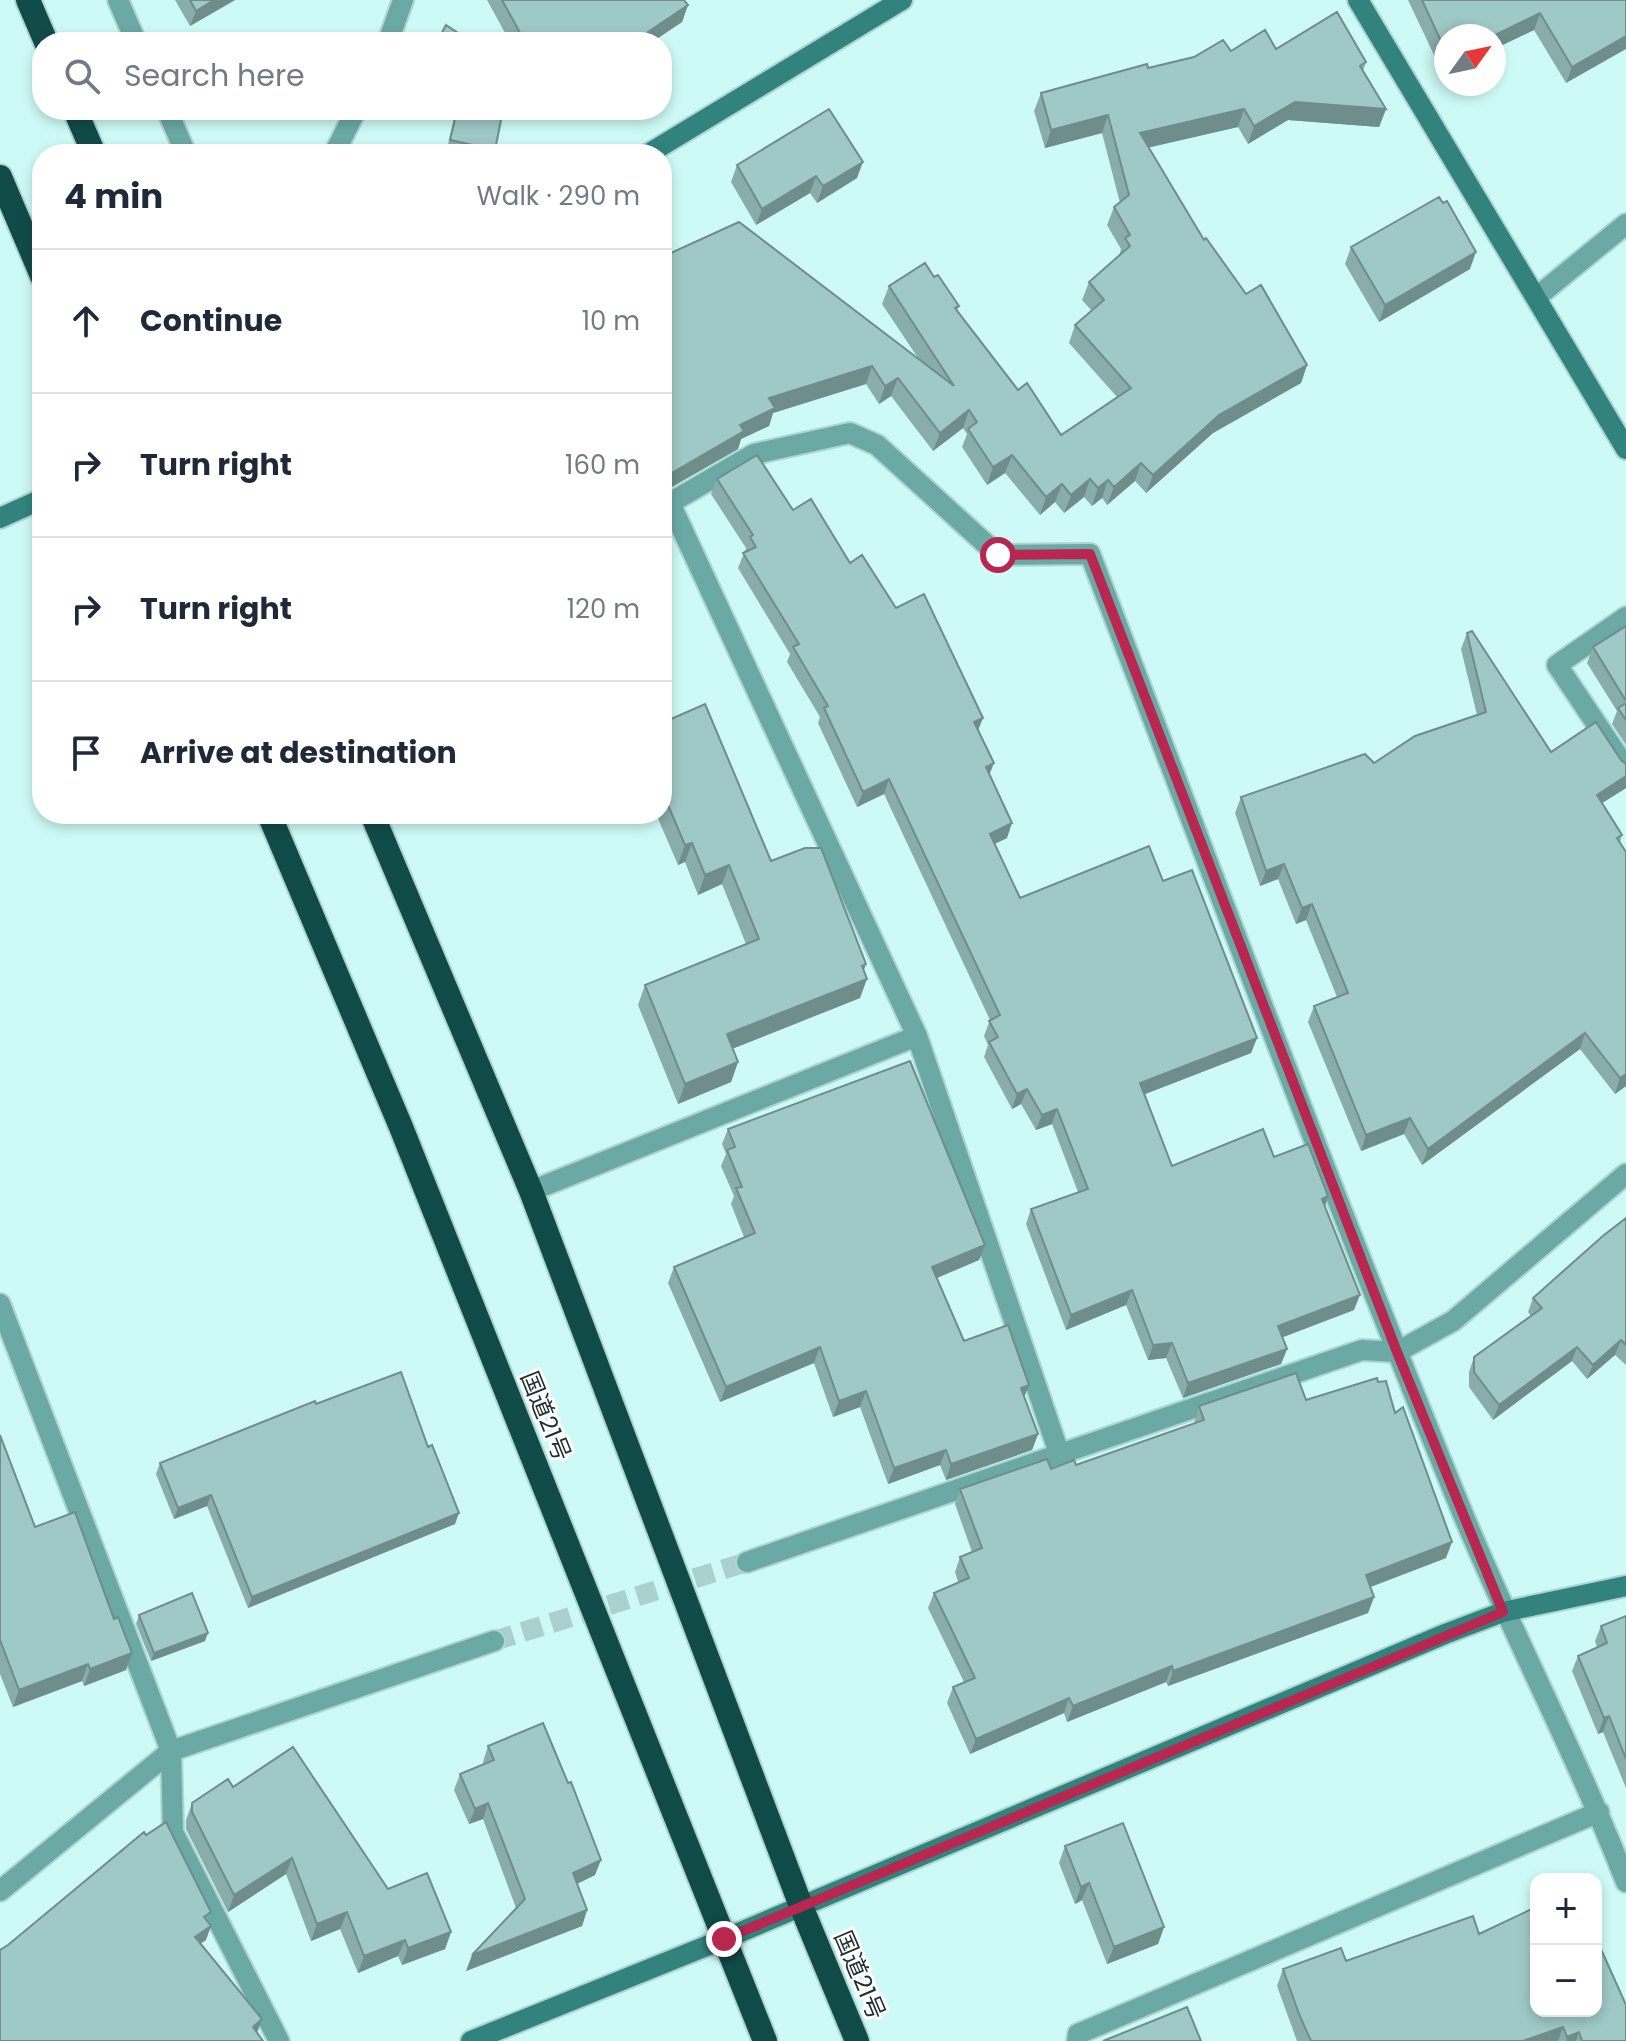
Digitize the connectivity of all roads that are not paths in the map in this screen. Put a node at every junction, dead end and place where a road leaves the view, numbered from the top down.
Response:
1 (28, 0) edge
2 (118, 0) edge
3 (403, 0) edge
4 (902, 0) edge
5 (1358, 0) edge
6 (42, 32) edge
7 (132, 32) edge
8 (392, 32) edge
9 (79, 120) edge
10 (171, 120) edge
11 (351, 120) edge
12 (90, 144) edge
13 (182, 144) edge
14 (339, 144) edge
15 (664, 144) edge
16 (0, 177) edge
17 (1626, 224) edge
18 (32, 252) edge
19 (1538, 296) junction
20 (1626, 449) edge
21 (672, 502) edge
22 (32, 504) edge
23 (672, 507) edge
24 (0, 518) edge
25 (1626, 617) edge
26 (1626, 768) edge
27 (273, 824) edge
28 (376, 824) edge
29 (917, 1036) junction
30 (1626, 1174) edge
31 (531, 1191) junction
32 (0, 1304) edge
33 (1397, 1352) junction
34 (1059, 1453) junction
35 (747, 1562) tunnel mouth
36 (1626, 1586) edge
37 (1503, 1612) junction
38 (494, 1641) tunnel mouth
39 (171, 1751) junction
40 (1599, 1812) junction
41 (1626, 1882) edge
42 (0, 1891) edge
43 (801, 1906) junction
44 (724, 1939) junction
45 (279, 2041) edge
46 (471, 2041) edge
47 (765, 2041) edge
48 (857, 2041) edge
49 (1077, 2041) edge

1 - 6 highway
2 - 7 street
3 - 8 street
4 - 15 street
5 - 19 street
9 - 12 highway
10 - 13 street
11 - 14 street
16 - 18 highway
17 - 19 street
19 - 20 street
21 - 33 street
22 - 24 street
23 - 29 street
25 - 26 street
27 - 44 highway, 国道21号
28 - 31 highway, 国道21号
29 - 31 street
29 - 34 street
30 - 33 street
31 - 43 highway, 国道21号
32 - 39 street
33 - 34 street
33 - 37 street
34 - 35 street
36 - 37 street
37 - 40 street
37 - 43 street
38 - 39 street
39 - 42 street
39 - 45 street
40 - 41 street
40 - 49 street
43 - 44 street
43 - 48 highway, 国道21号
44 - 46 street
44 - 47 highway, 国道21号

